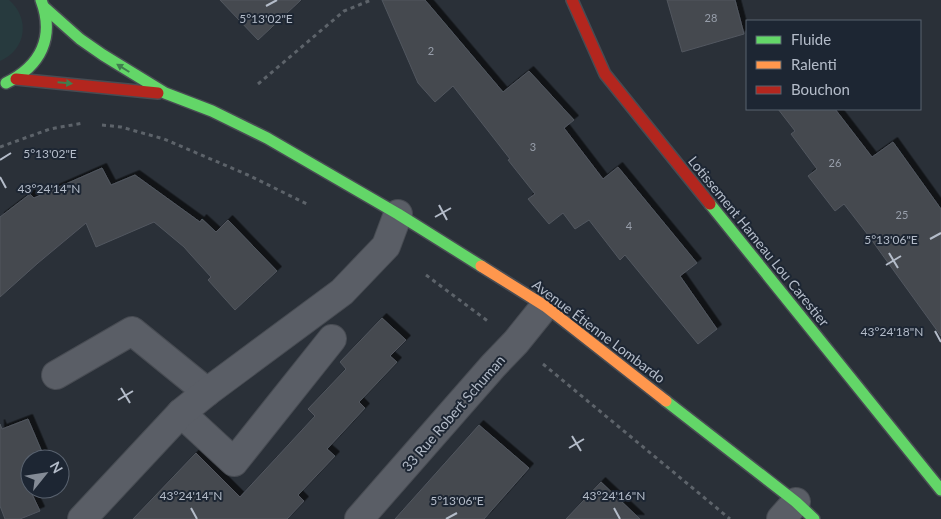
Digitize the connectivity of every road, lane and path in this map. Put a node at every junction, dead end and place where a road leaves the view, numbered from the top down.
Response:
1 (371, 0) edge
2 (572, 0) edge
3 (42, 4) edge
4 (16, 79) junction
5 (258, 84) dead end
6 (0, 85) edge
7 (165, 93) junction
8 (398, 214) junction
9 (546, 306) junction
10 (332, 339) dead end
11 (56, 375) dead end
12 (207, 392) junction
13 (181, 414) junction
14 (941, 490) edge
15 (797, 513) edge
16 (82, 519) edge
17 (359, 519) edge

1 - 5 path
2 - 14 street, Lotissement Hameau Lou Carestier
3 - 4 street
7 -> 3 street, Avenue Étienne Lombardo
4 - 6 street
4 -> 7 street, Avenue Étienne Lombardo
7 - 8 street, Avenue Étienne Lombardo
8 - 9 street, Avenue Étienne Lombardo
8 - 12 street
9 - 15 street, Avenue Étienne Lombardo
9 - 17 street, 33 Rue Robert Schuman
10 - 13 street
11 - 12 street
12 - 13 street
13 - 16 street

